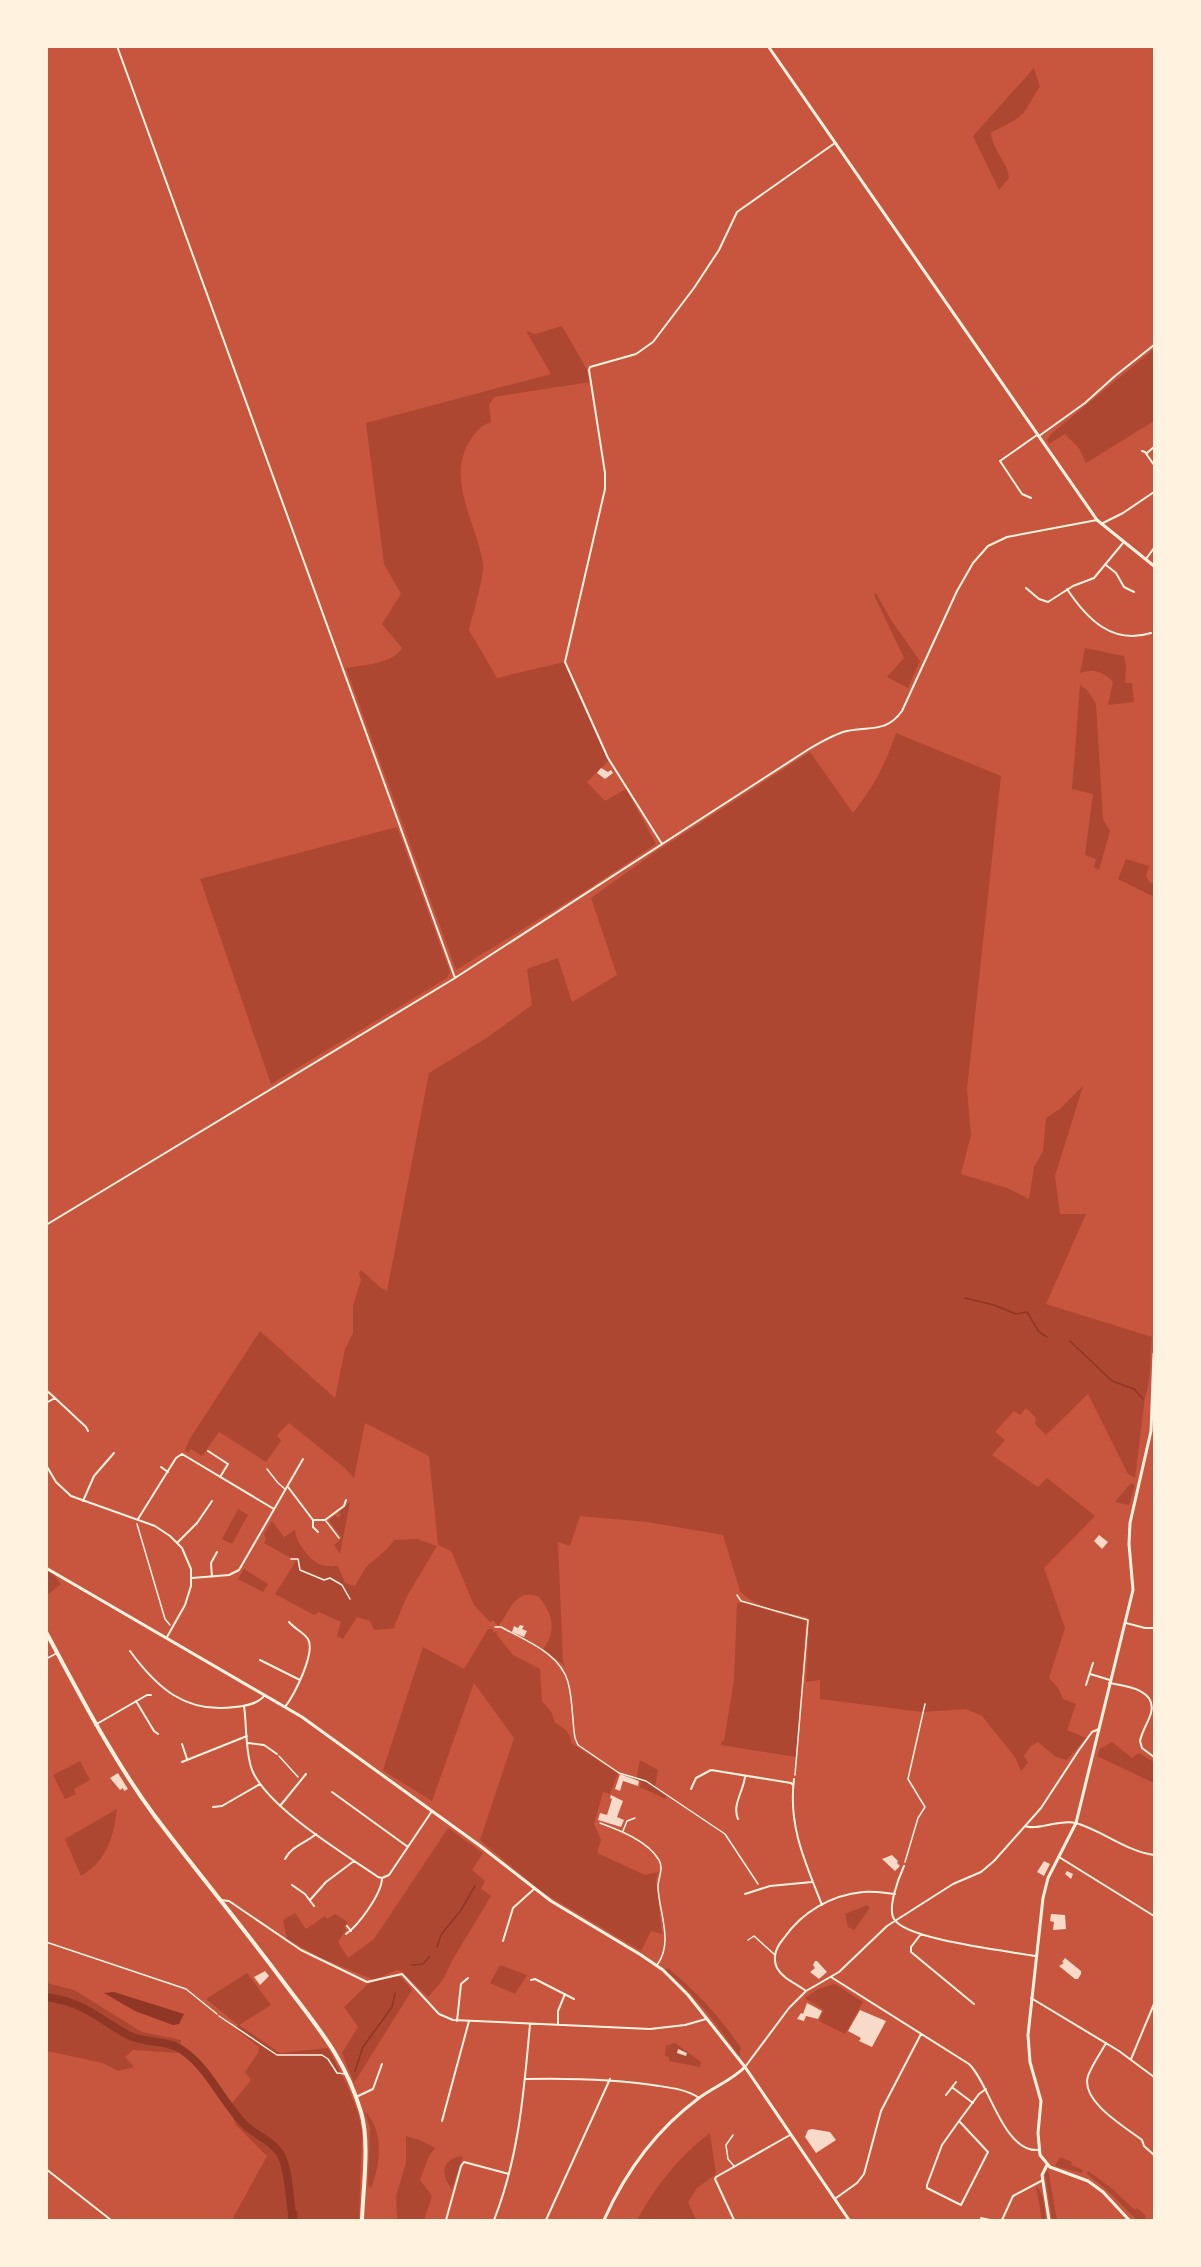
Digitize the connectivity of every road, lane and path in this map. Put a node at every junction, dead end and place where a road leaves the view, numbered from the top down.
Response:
1 (117, 46) edge
2 (768, 46) edge
3 (836, 143) junction
4 (1155, 345) edge
5 (1038, 436) junction
6 (1154, 447) edge
7 (1142, 451) dead end
8 (1146, 453) junction
9 (1155, 465) edge
10 (1155, 492) edge
11 (1031, 498) dead end
12 (1097, 520) junction
13 (1101, 524) junction
14 (1124, 542) junction
15 (1155, 548) edge
16 (1146, 559) junction
17 (1106, 565) junction
18 (1155, 566) edge
19 (1026, 588) dead end
20 (1067, 589) junction
21 (1134, 592) dead end
22 (1151, 633) dead end
23 (662, 844) junction
24 (455, 978) junction
25 (46, 1226) edge
26 (1155, 1354) edge
27 (46, 1390) edge
28 (55, 1398) junction
29 (46, 1403) edge
30 (88, 1431) dead end
31 (208, 1451) dead end
32 (114, 1453) dead end
33 (303, 1459) dead end
34 (232, 1462) dead end
35 (228, 1464) junction
36 (46, 1465) edge
37 (161, 1467) dead end
38 (267, 1469) dead end
39 (168, 1472) junction
40 (220, 1477) junction
41 (287, 1488) junction
42 (346, 1500) dead end
43 (83, 1501) junction
44 (212, 1501) dead end
45 (274, 1509) junction
46 (138, 1519) junction
47 (313, 1520) junction
48 (325, 1520) junction
49 (318, 1532) dead end
50 (339, 1538) dead end
51 (177, 1543) junction
52 (217, 1552) dead end
53 (291, 1559) dead end
54 (46, 1568) edge
55 (212, 1577) junction
56 (192, 1578) junction
57 (737, 1595) dead end
58 (350, 1599) dead end
59 (289, 1622) dead end
60 (1126, 1623) junction
61 (173, 1626) junction
62 (495, 1628) dead end
63 (1155, 1628) edge
64 (46, 1632) edge
65 (167, 1638) junction
66 (130, 1651) dead end
67 (58, 1653) junction
68 (46, 1659) edge
69 (260, 1660) dead end
70 (1093, 1663) dead end
71 (1090, 1674) junction
72 (300, 1680) junction
73 (1109, 1682) junction
74 (1086, 1685) dead end
75 (151, 1695) dead end
76 (265, 1695) junction
77 (136, 1701) junction
78 (925, 1704) dead end
79 (244, 1706) junction
80 (285, 1707) junction
81 (95, 1725) junction
82 (1099, 1729) junction
83 (158, 1734) dead end
84 (247, 1736) junction
85 (248, 1743) junction
86 (182, 1744) dead end
87 (277, 1754) joint
88 (1155, 1757) edge
89 (187, 1759) junction
90 (182, 1762) dead end
91 (306, 1774) dead end
92 (744, 1777) junction
93 (301, 1779) junction
94 (794, 1779) joint
95 (260, 1784) junction
96 (793, 1785) junction
97 (691, 1789) dead end
98 (332, 1792) dead end
99 (280, 1806) junction
100 (213, 1807) dead end
101 (432, 1811) junction
102 (635, 1818) dead end
103 (738, 1819) dead end
104 (600, 1823) dead end
105 (1076, 1823) junction
106 (1025, 1826) junction
107 (622, 1832) junction
108 (316, 1834) junction
109 (408, 1847) junction
110 (1155, 1856) edge
111 (1059, 1857) junction
112 (285, 1859) dead end
113 (354, 1861) junction
114 (904, 1866) joint
115 (382, 1878) junction
116 (812, 1882) junction
117 (758, 1884) dead end
118 (292, 1885) dead end
119 (534, 1889) junction
120 (746, 1894) dead end
121 (895, 1894) junction
122 (220, 1900) junction
123 (310, 1900) junction
124 (822, 1905) junction
125 (314, 1906) dead end
126 (1155, 1916) edge
127 (895, 1921) junction
128 (347, 1926) dead end
129 (351, 1931) junction
130 (346, 1934) dead end
131 (921, 1935) junction
132 (748, 1940) dead end
133 (503, 1941) dead end
134 (46, 1942) edge
135 (776, 1956) junction
136 (1035, 1956) junction
137 (657, 1965) junction
138 (831, 1977) junction
139 (468, 1978) dead end
140 (531, 1980) dead end
141 (806, 1991) junction
142 (565, 1994) junction
143 (1031, 1998) junction
144 (574, 1999) dead end
145 (974, 2004) dead end
146 (1155, 2004) edge
147 (219, 2016) joint
148 (707, 2017) junction
149 (457, 2021) junction
150 (469, 2021) junction
151 (530, 2024) junction
152 (558, 2025) junction
153 (921, 2034) junction
154 (1106, 2043) junction
155 (1131, 2059) junction
156 (382, 2064) dead end
157 (745, 2067) junction
158 (347, 2074) junction
159 (1155, 2077) edge
160 (525, 2079) junction
161 (610, 2079) junction
162 (956, 2082) dead end
163 (953, 2088) junction
164 (986, 2089) junction
165 (946, 2095) dead end
166 (356, 2097) junction
167 (699, 2098) junction
168 (973, 2103) junction
169 (442, 2121) dead end
170 (959, 2121) junction
171 (733, 2135) dead end
172 (790, 2135) junction
173 (1039, 2150) junction
174 (1155, 2155) edge
175 (1047, 2165) junction
176 (734, 2167) junction
177 (46, 2169) edge
178 (510, 2174) junction
179 (1043, 2180) junction
180 (834, 2200) junction
181 (981, 2218) dead end
182 (111, 2220) edge
183 (362, 2220) edge
184 (446, 2220) edge
185 (494, 2220) edge
186 (546, 2220) edge
187 (604, 2220) edge
188 (734, 2220) edge
189 (849, 2220) edge
190 (990, 2220) edge
191 (1002, 2220) edge
192 (1049, 2220) edge
193 (1129, 2220) edge

1 - 24 street
2 - 3 street
3 - 5 street
3 - 23 street
4 - 5 street
5 - 11 street
5 - 12 street
6 - 8 street
7 - 8 street
8 - 9 street
10 - 13 street
12 - 13 street
12 - 23 street
13 - 14 street
14 - 16 street
14 - 17 street
15 - 16 street
16 - 18 street
17 - 20 street
17 - 21 street
19 - 20 street
20 - 22 street
23 - 24 street
24 - 25 street
26 - 60 street
27 - 28 street
28 - 29 street
28 - 30 street
31 - 35 street
32 - 43 street
33 - 41 street
34 - 35 street
35 - 40 street
36 - 43 street
37 - 39 street
38 - 41 lane
39 - 40 street
39 - 46 street
40 - 45 street
41 - 45 street
41 - 47 street
42 - 48 street
43 - 46 street
44 - 51 street
45 - 55 street
46 - 51 street
46 - 61 path
47 - 48 street
47 - 49 street
48 - 50 lane
51 - 56 street
52 - 55 street
53 - 58 path
54 - 65 street
55 - 56 street
56 - 61 street
57 - 94 path
59 - 72 street
60 - 63 street
60 - 73 street
61 - 65 street
62 - 117 lane
64 - 67 main road
65 - 76 street
66 - 79 street
67 - 68 lane
67 - 81 main road
69 - 72 street
70 - 71 street
71 - 73 street
71 - 74 street
72 - 80 street
73 - 82 street
73 - 88 street
75 - 77 street
76 - 79 street
76 - 80 street
77 - 81 street
77 - 83 street
78 - 114 path
79 - 84 street
80 - 101 street
81 - 122 main road
82 - 105 street
82 - 106 street
84 - 85 street
84 - 89 street
85 - 87 street
85 - 95 street
86 - 89 street
87 - 93 path
89 - 90 street
91 - 93 street
92 - 96 street
92 - 97 street
92 - 103 street
93 - 99 street
94 - 96 street
95 - 99 street
95 - 100 street
96 - 116 street
98 - 109 street
99 - 108 street
101 - 109 street
101 - 119 street
102 - 107 lane
104 - 107 lane
105 - 106 street
105 - 110 street
105 - 111 street
106 - 127 street
107 - 137 lane
108 - 112 street
108 - 113 street
109 - 115 street
111 - 126 street
111 - 136 street
113 - 115 street
113 - 123 street
114 - 121 street
115 - 129 street
116 - 120 street
116 - 124 street
118 - 123 street
119 - 133 street
119 - 137 street
121 - 124 street
121 - 127 street
122 - 149 street
122 - 158 main road
123 - 125 street
124 - 135 street
127 - 131 street
127 - 138 street
128 - 129 street
129 - 130 street
131 - 136 street
131 - 145 street
132 - 135 lane
134 - 147 path
135 - 141 street
136 - 143 street
137 - 148 street
138 - 141 street
138 - 153 street
139 - 149 street
140 - 142 street
141 - 157 street
142 - 144 street
142 - 152 street
143 - 154 street
143 - 173 street
146 - 155 street
147 - 158 lane
148 - 152 street
148 - 157 street
149 - 150 street
150 - 151 street
150 - 169 street
151 - 152 street
151 - 160 street
153 - 164 street
153 - 180 street
154 - 155 street
154 - 174 street
155 - 159 street
156 - 166 street
157 - 167 street
157 - 172 street
158 - 166 main road
160 - 161 street
160 - 178 street
161 - 167 street
161 - 186 street
162 - 163 street
163 - 165 street
163 - 168 street
164 - 168 street
164 - 173 street
166 - 183 main road
167 - 187 street
168 - 170 street
170 - 170 street
171 - 176 lane
172 - 176 street
172 - 180 street
173 - 175 street
175 - 179 street
175 - 193 street
176 - 188 street
177 - 182 street
178 - 184 street
178 - 185 street
179 - 191 street
179 - 192 street
180 - 189 street
181 - 190 street

